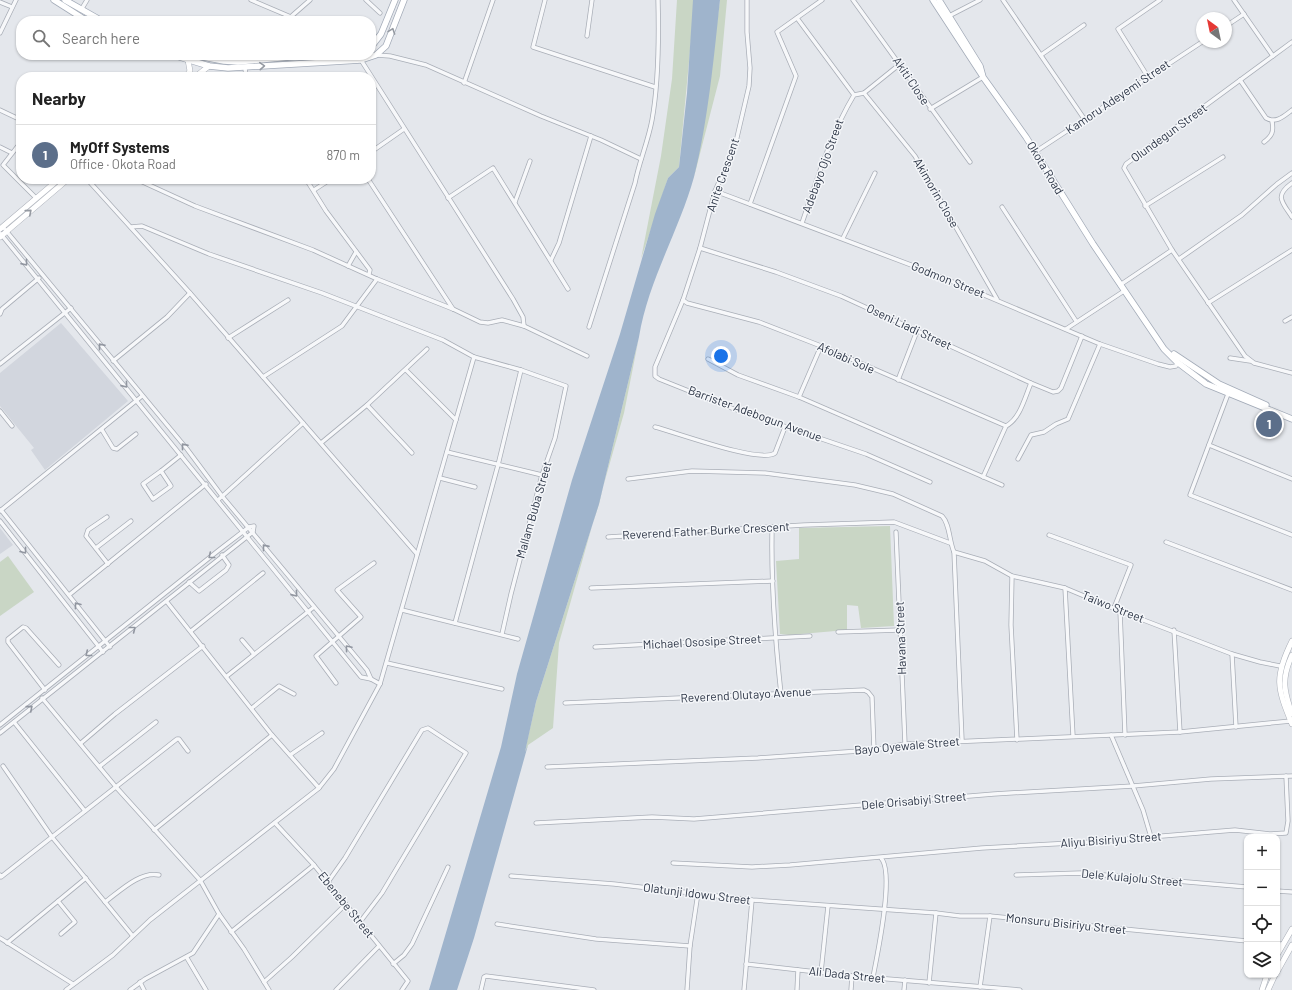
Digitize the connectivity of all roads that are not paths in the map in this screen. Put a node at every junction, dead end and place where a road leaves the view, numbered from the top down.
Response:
1 (16, 0) edge
2 (54, 0) edge
3 (65, 0) edge
4 (86, 0) edge
5 (251, 0) edge
6 (310, 0) edge
7 (366, 0) edge
8 (395, 0) edge
9 (404, 0) edge
10 (493, 0) edge
11 (545, 0) edge
12 (592, 0) edge
13 (658, 0) edge
14 (747, 0) edge
15 (822, 0) edge
16 (853, 0) edge
17 (933, 0) edge
18 (939, 0) edge
19 (980, 0) edge
20 (1003, 0) edge
21 (1160, 0) edge
22 (1234, 0) edge
23 (0, 2) edge
24 (12, 7) junction
25 (81, 10) junction
26 (380, 13) dead end
27 (1244, 14) junction
28 (79, 16) edge
29 (92, 16) edge
30 (289, 16) edge
31 (292, 16) edge
32 (949, 16) junction
33 (797, 18) junction
34 (1232, 22) edge
35 (1084, 25) dead end
36 (0, 33) edge
37 (587, 36) dead end
38 (376, 40) edge
39 (1292, 42) edge
40 (1196, 46) edge
41 (376, 55) joint
42 (1041, 55) junction
43 (1273, 56) junction
44 (190, 60) edge
45 (195, 60) edge
46 (213, 60) edge
47 (259, 60) edge
48 (361, 60) joint
49 (238, 62) joint
50 (900, 64) junction
51 (209, 66) junction
52 (245, 68) junction
53 (189, 72) edge
54 (201, 72) edge
55 (245, 72) edge
56 (368, 72) edge
57 (983, 77) junction
58 (1148, 77) junction
59 (1240, 80) junction
60 (464, 83) junction
61 (376, 84) edge
62 (655, 87) junction
63 (864, 93) junction
64 (854, 95) junction
65 (930, 109) junction
66 (0, 110) edge
67 (1292, 110) edge
68 (16, 118) edge
69 (1085, 120) junction
70 (1272, 121) junction
71 (404, 129) junction
72 (591, 136) junction
73 (1264, 142) dead end
74 (0, 147) edge
75 (16, 149) edge
76 (376, 149) edge
77 (1035, 152) junction
78 (12, 153) junction
79 (1222, 157) dead end
80 (641, 159) junction
81 (530, 161) dead end
82 (970, 162) dead end
83 (874, 173) dead end
84 (1292, 173) edge
85 (16, 178) edge
86 (1292, 183) edge
87 (22, 184) edge
88 (53, 184) edge
89 (62, 184) edge
90 (92, 184) edge
91 (147, 184) edge
92 (310, 184) edge
93 (323, 184) edge
94 (371, 184) edge
95 (314, 190) junction
96 (715, 191) junction
97 (36, 198) junction
98 (448, 198) junction
99 (515, 202) junction
100 (750, 204) junction
101 (1146, 206) junction
102 (1002, 207) dead end
103 (1292, 217) edge
104 (802, 223) junction
105 (131, 227) junction
106 (3, 229) edge
107 (1, 235) edge
108 (843, 238) junction
109 (700, 248) junction
110 (1172, 250) junction
111 (1292, 250) edge
112 (356, 252) junction
113 (1179, 259) junction
114 (551, 260) junction
115 (348, 266) junction
116 (369, 274) junction
117 (43, 275) junction
118 (38, 279) junction
119 (377, 279) junction
120 (1120, 285) junction
121 (568, 289) dead end
122 (1124, 291) junction
123 (190, 293) junction
124 (288, 300) dead end
125 (683, 300) junction
126 (998, 300) junction
127 (1208, 303) junction
128 (357, 307) junction
129 (71, 308) junction
130 (453, 310) junction
131 (66, 313) junction
132 (0, 314) edge
133 (1292, 316) edge
134 (1076, 321) junction
135 (1285, 321) dead end
136 (524, 326) junction
137 (589, 327) dead end
138 (1066, 328) junction
139 (917, 331) junction
140 (1154, 334) junction
141 (1082, 336) junction
142 (228, 338) junction
143 (1100, 344) junction
144 (821, 346) junction
145 (427, 349) dead end
146 (587, 356) dead end
147 (474, 357) junction
148 (1230, 358) dead end
149 (708, 359) dead end
150 (113, 361) junction
151 (1250, 361) junction
152 (1177, 362) junction
153 (0, 364) edge
154 (406, 370) junction
155 (521, 370) junction
156 (1292, 373) edge
157 (264, 377) junction
158 (898, 380) junction
159 (1031, 383) junction
160 (1228, 394) junction
161 (142, 396) junction
162 (799, 397) junction
163 (137, 400) junction
164 (367, 405) junction
165 (0, 411) edge
166 (1292, 416) edge
167 (1292, 419) edge
168 (456, 420) junction
169 (303, 423) junction
170 (12, 426) dead end
171 (1006, 426) junction
172 (654, 427) dead end
173 (786, 427) junction
174 (102, 430) junction
175 (136, 434) dead end
176 (321, 443) junction
177 (1209, 445) junction
178 (447, 452) junction
179 (412, 453) dead end
180 (181, 455) junction
181 (1018, 459) dead end
182 (498, 465) junction
183 (161, 471) junction
184 (542, 475) junction
185 (982, 477) junction
186 (440, 478) junction
187 (628, 479) dead end
188 (1292, 479) edge
189 (930, 482) dead end
190 (206, 484) junction
191 (1002, 485) dead end
192 (474, 487) dead end
193 (222, 496) junction
194 (218, 500) junction
195 (0, 510) edge
196 (107, 517) dead end
197 (0, 521) edge
198 (131, 521) dead end
199 (249, 527) junction
200 (772, 528) junction
201 (244, 531) junction
202 (253, 532) junction
203 (896, 532) dead end
204 (1049, 535) dead end
205 (1292, 535) edge
206 (248, 536) junction
207 (608, 537) dead end
208 (1166, 542) dead end
209 (950, 543) junction
210 (96, 548) junction
211 (954, 552) junction
212 (417, 554) junction
213 (222, 555) junction
214 (374, 563) dead end
215 (108, 564) junction
216 (263, 573) dead end
217 (1012, 576) junction
218 (772, 581) junction
219 (190, 582) junction
220 (591, 588) dead end
221 (1065, 588) junction
222 (1292, 590) edge
223 (69, 595) junction
224 (167, 602) junction
225 (314, 607) junction
226 (1114, 608) junction
227 (402, 610) junction
228 (309, 611) junction
229 (1120, 611) junction
230 (455, 623) junction
231 (900, 630) junction
232 (1174, 630) junction
233 (191, 631) junction
234 (838, 632) dead end
235 (502, 634) junction
236 (810, 636) dead end
237 (339, 638) junction
238 (775, 638) junction
239 (518, 639) dead end
240 (242, 640) dead end
241 (105, 641) junction
242 (1292, 641) edge
243 (333, 642) junction
244 (98, 646) junction
245 (203, 646) junction
246 (110, 647) junction
247 (595, 647) dead end
248 (103, 652) junction
249 (254, 654) junction
250 (1232, 654) junction
251 (1292, 655) edge
252 (387, 663) junction
253 (59, 665) dead end
254 (1280, 666) junction
255 (227, 676) junction
256 (370, 679) junction
257 (336, 683) dead end
258 (380, 684) junction
259 (502, 689) dead end
260 (44, 690) junction
261 (48, 694) junction
262 (294, 694) dead end
263 (781, 694) junction
264 (42, 698) junction
265 (565, 704) dead end
266 (252, 708) junction
267 (1291, 708) edge
268 (1292, 714) edge
269 (14, 722) junction
270 (156, 722) dead end
271 (1291, 723) edge
272 (0, 725) edge
273 (1236, 726) junction
274 (1180, 732) junction
275 (0, 733) edge
276 (322, 733) dead end
277 (272, 735) junction
278 (1111, 735) junction
279 (1125, 735) junction
280 (1072, 736) junction
281 (962, 740) junction
282 (1017, 740) junction
283 (81, 743) junction
284 (904, 744) junction
285 (874, 750) junction
286 (188, 751) dead end
287 (290, 755) junction
288 (3, 766) dead end
289 (100, 766) junction
290 (547, 767) dead end
291 (1286, 776) junction
292 (1292, 776) edge
293 (116, 786) junction
294 (1133, 786) junction
295 (319, 788) junction
296 (84, 812) junction
297 (275, 823) junction
298 (536, 823) dead end
299 (154, 830) junction
300 (52, 837) junction
301 (1151, 837) junction
302 (881, 858) junction
303 (673, 863) dead end
304 (314, 865) junction
305 (448, 867) dead end
306 (159, 875) dead end
307 (1016, 875) dead end
308 (511, 876) dead end
309 (0, 877) edge
310 (86, 878) junction
311 (200, 880) junction
312 (328, 882) junction
313 (1244, 887) edge
314 (1280, 891) edge
315 (1292, 892) edge
316 (698, 893) junction
317 (752, 900) junction
318 (58, 901) junction
319 (105, 902) junction
320 (346, 904) junction
321 (828, 906) junction
322 (884, 909) junction
323 (936, 913) junction
324 (219, 914) junction
325 (990, 916) junction
326 (360, 922) junction
327 (497, 924) dead end
328 (1292, 929) edge
329 (232, 932) junction
330 (61, 934) dead end
331 (132, 935) junction
332 (0, 938) edge
333 (1244, 941) edge
334 (7, 943) junction
335 (1283, 944) joint
336 (1292, 945) edge
337 (379, 946) junction
338 (690, 946) junction
339 (1280, 950) edge
340 (187, 958) junction
341 (393, 964) junction
342 (746, 964) junction
343 (1280, 966) edge
344 (798, 970) junction
345 (821, 972) junction
346 (852, 976) junction
347 (873, 977) junction
348 (1266, 978) edge
349 (1274, 978) edge
350 (905, 980) junction
351 (140, 982) junction
352 (264, 982) junction
353 (929, 983) junction
354 (73, 984) junction
355 (958, 985) junction
356 (980, 987) junction
357 (66, 990) edge
358 (130, 990) edge
359 (144, 990) edge
360 (206, 990) edge
361 (269, 990) edge
362 (336, 990) edge
363 (402, 990) edge
364 (481, 990) edge
365 (594, 990) edge
366 (687, 990) edge
367 (744, 990) edge
368 (797, 990) edge
369 (851, 990) edge
370 (904, 990) edge
371 (958, 990) edge
372 (1013, 990) edge
373 (1020, 990) edge
374 (1262, 990) edge
375 (1268, 990) edge

1 - 24 street
2 - 28 main road
3 - 25 main road
4 - 25 street
5 - 30 street
6 - 31 street
7 - 26 street
8 - 38 main road
41 -> 9 main road
10 - 60 street
11 - 62 street
12 - 37 street
13 - 62 street
14 - 96 street, Anite Crescent
15 - 33 street
16 - 50 street, Akiti Close
17 - 57 main road
18 - 32 main road, Okota Road
19 - 32 street
20 - 42 street
21 - 58 street
22 - 27 street
23 - 24 street
24 - 36 street
25 - 29 main road
27 - 34 street
27 - 43 street
32 - 57 main road, Okota Road
33 - 64 street
33 - 100 street
35 - 42 street
39 - 43 street, Olundegun Street
40 - 58 street, Kamoru Adeyemi Street
41 - 60 street
42 - 69 street
43 - 59 street, Olundegun Street
44 - 53 main road
45 - 51 main road
46 - 49 main road
47 - 49 main road
52 -> 48 main road
48 - 56 street
50 - 63 street
50 - 65 street, Akiti Close
51 - 52 main road
51 - 54 main road
52 - 55 street
57 - 65 street
57 - 77 main road, Okota Road
58 - 69 street, Kamoru Adeyemi Street
59 - 70 street
59 - 101 street, Olundegun Street
60 - 72 street
61 - 71 street
62 - 80 street
63 - 64 street
63 - 126 street, Akimorin Close
64 - 104 street, Adebayo Ojo Street
65 - 82 street, Akiti Close
66 - 68 street
67 - 70 street
69 - 77 street, Kamoru Adeyemi Street
70 - 73 street
71 - 76 street
71 - 98 street
72 - 80 street
72 - 114 street
74 - 78 street
75 - 78 street
77 - 120 main road, Okota Road
78 - 85 street
79 - 101 street
80 - 137 street
81 - 99 street
83 - 108 street
84 - 113 street
86 - 103 street
87 - 97 street
88 - 97 main road
106 -> 89 main road
90 - 105 street
91 - 115 street
92 - 95 street
93 - 95 street
94 - 130 street
95 - 112 street
96 - 100 street, Godmon Street
96 - 109 street, Anite Crescent
97 - 106 main road
98 - 99 street
98 - 136 street
99 - 114 street
100 - 104 street, Godmon Street
101 - 110 street, Olundegun Street
102 - 134 street
104 - 108 street, Godmon Street
105 - 123 street
105 - 128 street
106 - 107 main road
106 - 117 street
107 -> 118 street
108 - 126 street, Godmon Street
109 - 125 street, Anite Crescent
109 - 139 street, Oseni Liadi Street
110 - 113 street, Olundegun Street
110 - 120 street
111 - 127 street
112 - 115 street
112 - 116 street
113 - 127 street, Olundegun Street
114 - 121 street
115 - 116 street
116 - 119 street
117 - 118 street
117 - 129 street
118 - 131 street
118 - 132 street
119 - 128 street
119 - 130 street
120 - 122 main road, Okota Road
122 - 134 street
122 - 140 main road, Okota Road
123 - 142 street
123 - 150 street
124 - 142 street
125 - 144 street, Afolabi Sole
125 - 173 street, Barrister Adebogun Avenue
126 - 138 street, Godmon Street
127 - 151 street, Olundegun Street
128 - 147 street
128 - 157 street
129 - 131 street
150 -> 129 street
130 - 136 street
131 - 153 street
131 -> 163 street
133 - 135 street
134 - 138 street
136 - 146 street
138 - 141 street, Godmon Street
139 - 158 street
139 - 159 street, Oseni Liadi Street
140 - 152 main road, Okota Road
140 - 166 main road, Okota Road
141 - 143 street, Godmon Street
141 - 159 street, Oseni Liadi Street
142 - 157 street
143 - 152 street, Godmon Street
143 - 181 street
144 - 158 street, Afolabi Sole
144 - 162 street
145 - 154 street
147 - 155 street
147 - 168 street
148 - 151 street
149 - 162 street
150 - 161 street
151 - 156 street
152 - 160 main road, Okota Road
154 - 164 street
154 - 168 street
155 - 182 street
155 - 184 street, Mallam Buba Street
157 - 169 street
158 - 171 street, Afolabi Sole
159 - 171 street
160 - 167 main road, Okota Road
160 - 177 street
161 - 163 street
193 -> 161 street
162 - 185 street
163 - 174 street
163 - 180 street
164 - 176 street
164 - 179 street
165 - 170 street
168 - 178 street
169 - 176 street
169 - 193 street
171 - 185 street
172 - 173 street
173 - 189 street, Barrister Adebogun Avenue
174 - 175 street
174 - 195 street
176 - 212 street
177 - 188 street
177 - 205 street
178 - 182 street
178 - 186 street
180 - 183 street
180 - 190 street
182 - 184 street
182 - 230 street
183 - 183 street
184 - 235 street, Mallam Buba Street
185 - 191 street
186 - 192 street
186 - 212 street
187 - 209 street
190 - 194 street
190 - 215 street
193 - 194 street
193 - 199 street
194 - 201 street
195 - 223 street
196 - 210 street
197 -> 244 street
198 - 210 street
199 - 201 street
199 - 202 street
200 - 207 street, Reverend Father Burke Crescent
200 - 209 street, Reverend Father Burke Crescent
200 - 218 street
201 - 206 street
201 -> 241 street
202 - 206 street
225 -> 202 street
203 - 231 street, Havana Street
204 - 226 street
206 - 213 street
206 -> 228 street
208 - 222 street
209 - 211 street
210 - 215 street
211 - 217 street, Taiwo Street
211 - 281 street
212 - 227 street
213 - 219 street
213 - 219 street
214 - 237 street
215 - 223 street
216 - 233 street
217 - 221 street, Taiwo Street
217 - 282 street
218 - 220 street
218 - 238 street
219 - 224 street
221 - 226 street, Taiwo Street
221 - 280 street
241 -> 223 street
224 - 233 street
246 -> 224 street
225 - 228 street
225 - 237 street
226 - 229 street, Taiwo Street
227 - 230 street
227 - 252 street
228 - 243 street
228 - 249 street
229 - 232 street, Taiwo Street
229 - 279 street
230 - 235 street
231 - 234 street
231 - 284 street, Havana Street
232 - 250 street, Taiwo Street
232 - 274 street
233 - 245 street
235 - 239 street
236 - 238 street, Michael Ososipe Street
237 - 243 street
256 -> 237 street
238 - 247 street, Michael Ososipe Street
238 - 263 street
240 - 249 street
241 - 244 street
241 - 246 street
242 - 254 main road
243 - 256 street
243 - 257 street
244 - 248 street
244 -> 260 street
245 - 255 street
245 - 283 street
246 - 248 street
248 - 261 street
249 - 255 street
250 - 254 street, Taiwo Street
250 - 273 street
251 - 267 main road
252 - 258 street
252 - 259 street
253 - 260 street
254 - 271 main road
255 - 266 street
256 - 258 street
258 - 295 street
260 - 261 street
260 - 272 street
261 - 264 street
262 - 266 street
263 - 265 street, Reverend Olutayo Avenue
263 - 285 street, Reverend Olutayo Avenue
269 -> 264 street
264 - 283 street
266 - 277 street
267 - 268 main road
269 - 275 street
269 - 296 street
270 - 289 street
271 - 273 street, Bayo Oyewale Street
273 - 274 street, Bayo Oyewale Street
274 - 279 street, Bayo Oyewale Street
276 - 287 street
277 - 287 street
277 - 299 street
278 - 279 street, Bayo Oyewale Street
278 - 280 street, Bayo Oyewale Street
278 - 294 street
280 - 282 street, Bayo Oyewale Street
281 - 282 street, Bayo Oyewale Street
281 - 284 street, Bayo Oyewale Street
283 - 289 street
284 - 285 street, Bayo Oyewale Street
285 - 290 street, Bayo Oyewale Street
286 - 293 street
287 - 295 street
288 - 300 street
289 - 293 street
291 - 292 street, Dele Orisabiyi Street
291 - 294 street, Dele Orisabiyi Street
291 - 301 street, Aliyu Bisiriyu Street
293 - 296 street
293 - 299 street
294 - 298 street, Dele Orisabiyi Street
294 - 301 street
295 - 297 street
296 - 300 street
297 - 304 street, Ebenebe Street
297 - 311 street
299 - 311 street
300 - 309 street
300 - 310 street
301 - 302 street, Aliyu Bisiriyu Street
302 - 303 street, Aliyu Bisiriyu Street
302 - 322 street
304 - 312 street, Ebenebe Street
304 - 329 street
305 - 341 street
306 - 319 street
307 - 313 street, Dele Kulajolu Street
308 - 316 street, Olatunji Idowu Street
310 - 318 street
310 - 319 street
311 - 324 street
311 - 331 street
312 - 320 street, Ebenebe Street
312 - 326 street
314 - 315 street
316 - 317 street, Olatunji Idowu Street
316 - 338 street
317 - 321 street, Olatunji Idowu Street
317 - 342 street
318 - 330 street
318 - 334 street
319 - 331 street
320 - 326 street, Ebenebe Street
320 - 352 street
321 - 322 street, Olatunji Idowu Street
321 - 345 street
322 - 323 street, Monsuru Bisiriyu Street
322 - 347 street
323 - 325 street, Monsuru Bisiriyu Street
323 - 353 street
324 - 329 street
324 - 340 street
325 - 333 street, Monsuru Bisiriyu Street
325 - 356 street
326 - 337 street, Ebenebe Street
327 - 338 street
328 - 335 main road
329 - 352 street
331 - 354 street
332 - 334 street
334 - 354 street
335 - 339 main road
336 - 343 main road
337 - 341 street, Ebenebe Street
337 - 362 street
338 - 366 street
340 - 351 street
340 - 360 street
341 - 363 street, Ebenebe Street
342 - 344 street, Ali Dada Street
342 - 367 street
344 - 345 street, Ali Dada Street
344 - 368 street
345 - 346 street, Ali Dada Street
346 - 347 street, Ali Dada Street
346 - 369 street
347 - 350 street, Ali Dada Street
348 - 374 main road
349 - 375 main road
350 - 353 street, Ali Dada Street
350 - 370 street
351 - 358 street
351 - 359 street
352 - 361 street
353 - 355 street, Ali Dada Street
354 - 357 street
355 - 356 street, Ali Dada Street
355 - 371 street
356 - 372 street, Ali Dada Street
364 - 365 street
372 - 373 street, Ali Dada Street

